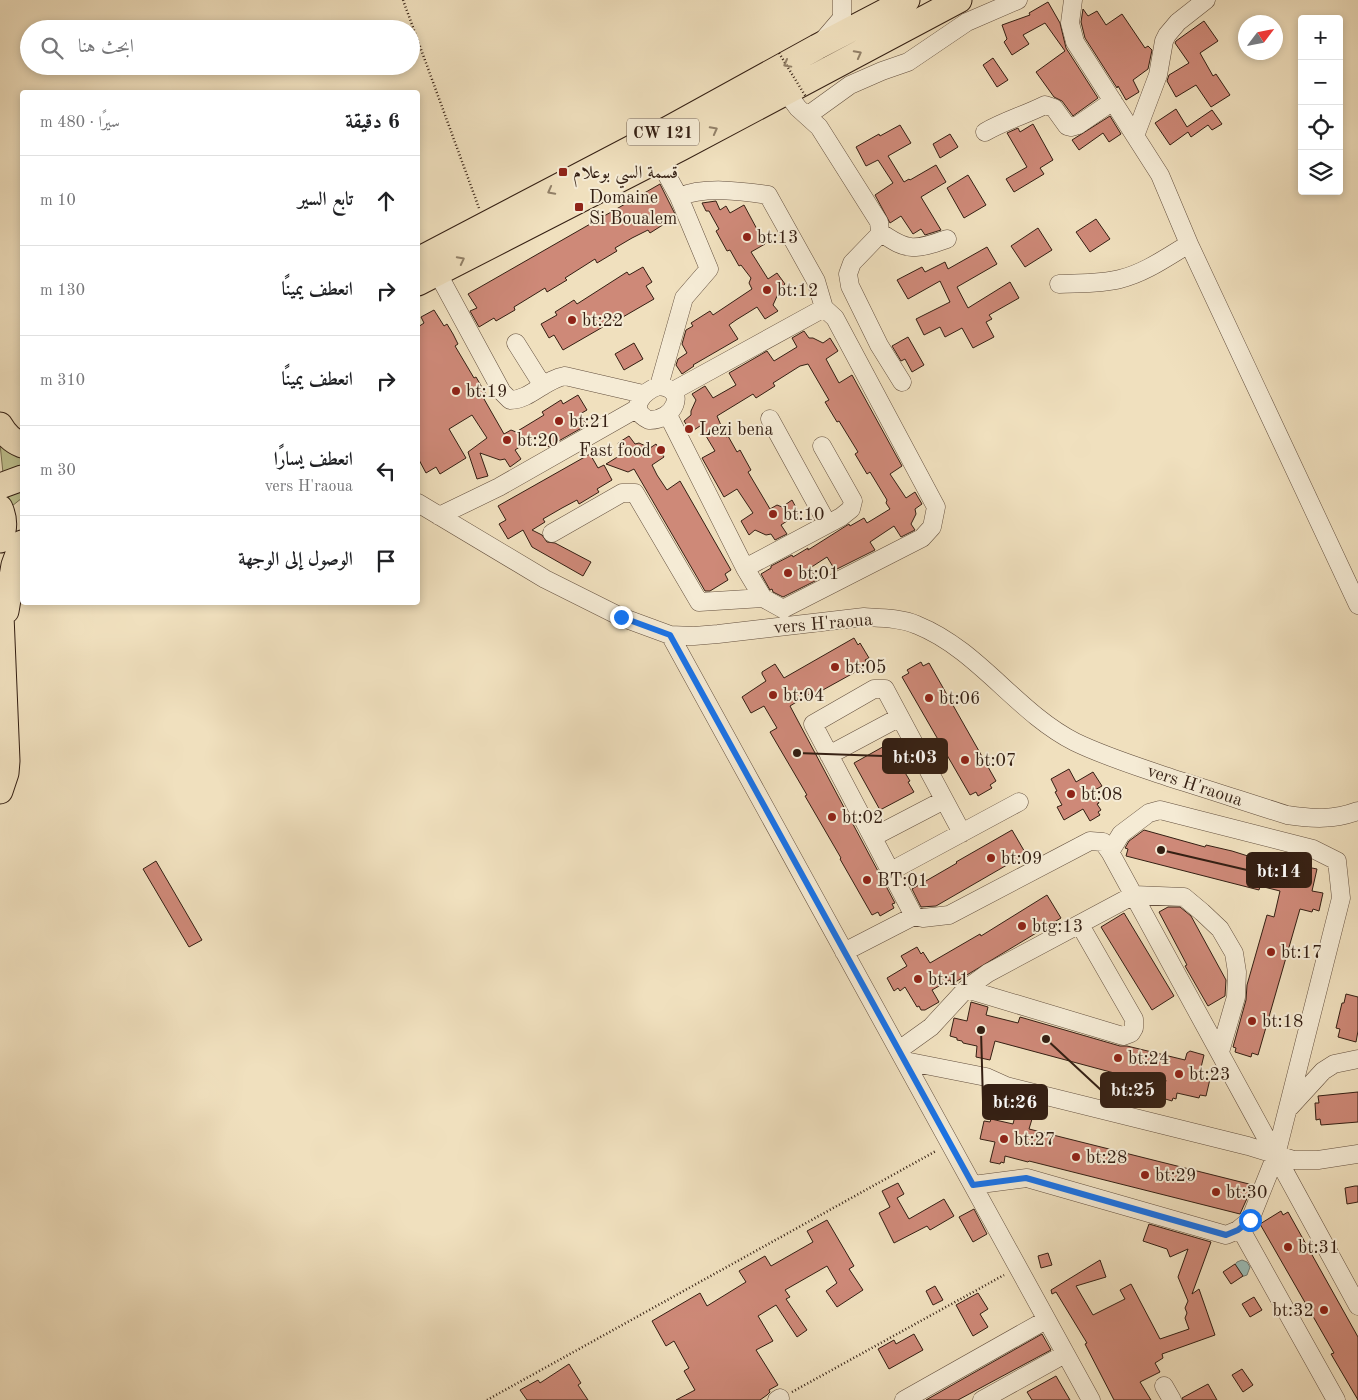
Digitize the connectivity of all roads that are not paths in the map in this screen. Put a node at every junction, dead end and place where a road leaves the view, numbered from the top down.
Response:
1 (842, 0) edge
2 (907, 0) edge
3 (959, 0) edge
4 (1018, 0) edge
5 (1073, 0) edge
6 (1206, 0) edge
7 (817, 47) junction
8 (796, 94) junction
9 (1113, 101) junction
10 (807, 116) junction
11 (985, 132) dead end
12 (1136, 136) junction
13 (658, 159) junction
14 (679, 197) junction
15 (880, 232) junction
16 (946, 239) dead end
17 (1189, 244) junction
18 (424, 272) edge
19 (1059, 284) dead end
20 (824, 308) junction
21 (516, 343) dead end
22 (902, 382) dead end
23 (543, 386) junction
24 (666, 388) junction
25 (640, 401) junction
26 (668, 414) junction
27 (770, 419) dead end
28 (0, 425) edge
29 (20, 444) edge
30 (822, 446) dead end
31 (20, 479) edge
32 (0, 486) edge
33 (420, 504) edge
34 (0, 508) edge
35 (20, 515) edge
36 (439, 516) junction
37 (827, 523) junction
38 (552, 533) dead end
39 (8, 540) edge
40 (745, 568) junction
41 (0, 591) edge
42 (762, 598) junction
43 (1358, 605) edge
44 (2, 628) junction
45 (670, 635) junction
46 (900, 717) junction
47 (830, 754) junction
48 (0, 791) edge
49 (944, 800) junction
50 (1019, 802) dead end
51 (1358, 811) edge
52 (962, 832) junction
53 (873, 837) junction
54 (1110, 852) junction
55 (891, 872) junction
56 (1134, 895) junction
57 (914, 916) junction
58 (1080, 925) junction
59 (844, 952) junction
60 (966, 989) junction
61 (1220, 1052) junction
62 (902, 1055) junction
63 (1358, 1059) edge
64 (1288, 1109) junction
65 (1358, 1154) edge
66 (1276, 1155) junction
67 (973, 1185) junction
68 (1240, 1228) junction
69 (1358, 1306) edge
70 (1046, 1320) junction
71 (1065, 1354) junction
72 (904, 1400) edge
73 (982, 1400) edge
74 (1091, 1400) edge
75 (1336, 1400) edge

1 - 7 street
2 - 7 highway, CW 121
8 -> 3 highway
4 - 10 street
5 - 9 street
6 - 12 street
7 -> 18 highway, CW 121
8 - 10 street
13 -> 8 highway
9 - 11 street
9 - 12 street
10 - 15 street
12 - 17 street
13 - 14 street
18 -> 13 highway
14 - 20 street
14 - 24 street
15 - 16 street
15 - 22 street
17 - 19 street
17 - 43 street
18 - 23 street
20 - 24 street
20 - 42 street
21 - 23 street
23 - 25 street
24 - 25 street
24 - 26 street
25 - 26 street
25 - 36 street
26 - 40 street
27 - 37 street
28 - 29 highway
30 - 37 street
31 - 32 highway
33 - 36 street, vers H'raoua
34 - 39 highway
35 - 39 highway
36 - 45 street, vers H'raoua
37 - 40 street
38 - 42 street
39 - 44 highway
40 - 42 street
41 - 44 highway
44 - 48 highway
45 - 51 street, vers H'raoua
45 - 59 street
46 - 47 street
46 - 47 street
46 - 49 street
47 - 53 street
49 - 52 street
49 - 53 street
50 - 52 street
52 - 55 street
53 - 55 street
54 - 56 street
54 - 57 street
54 - 64 street
55 - 57 street
56 - 58 street
56 - 61 street
56 - 61 street
57 - 59 street
58 - 60 street
58 - 60 street
59 - 62 street
60 - 62 street
61 - 66 street
62 - 66 street
62 - 67 street
63 - 64 street
64 - 66 street
65 - 66 street
66 - 68 street
66 - 69 street
67 - 68 street
67 - 70 street
68 - 75 street
70 - 71 street
70 - 72 street
71 - 73 street
71 - 74 street

